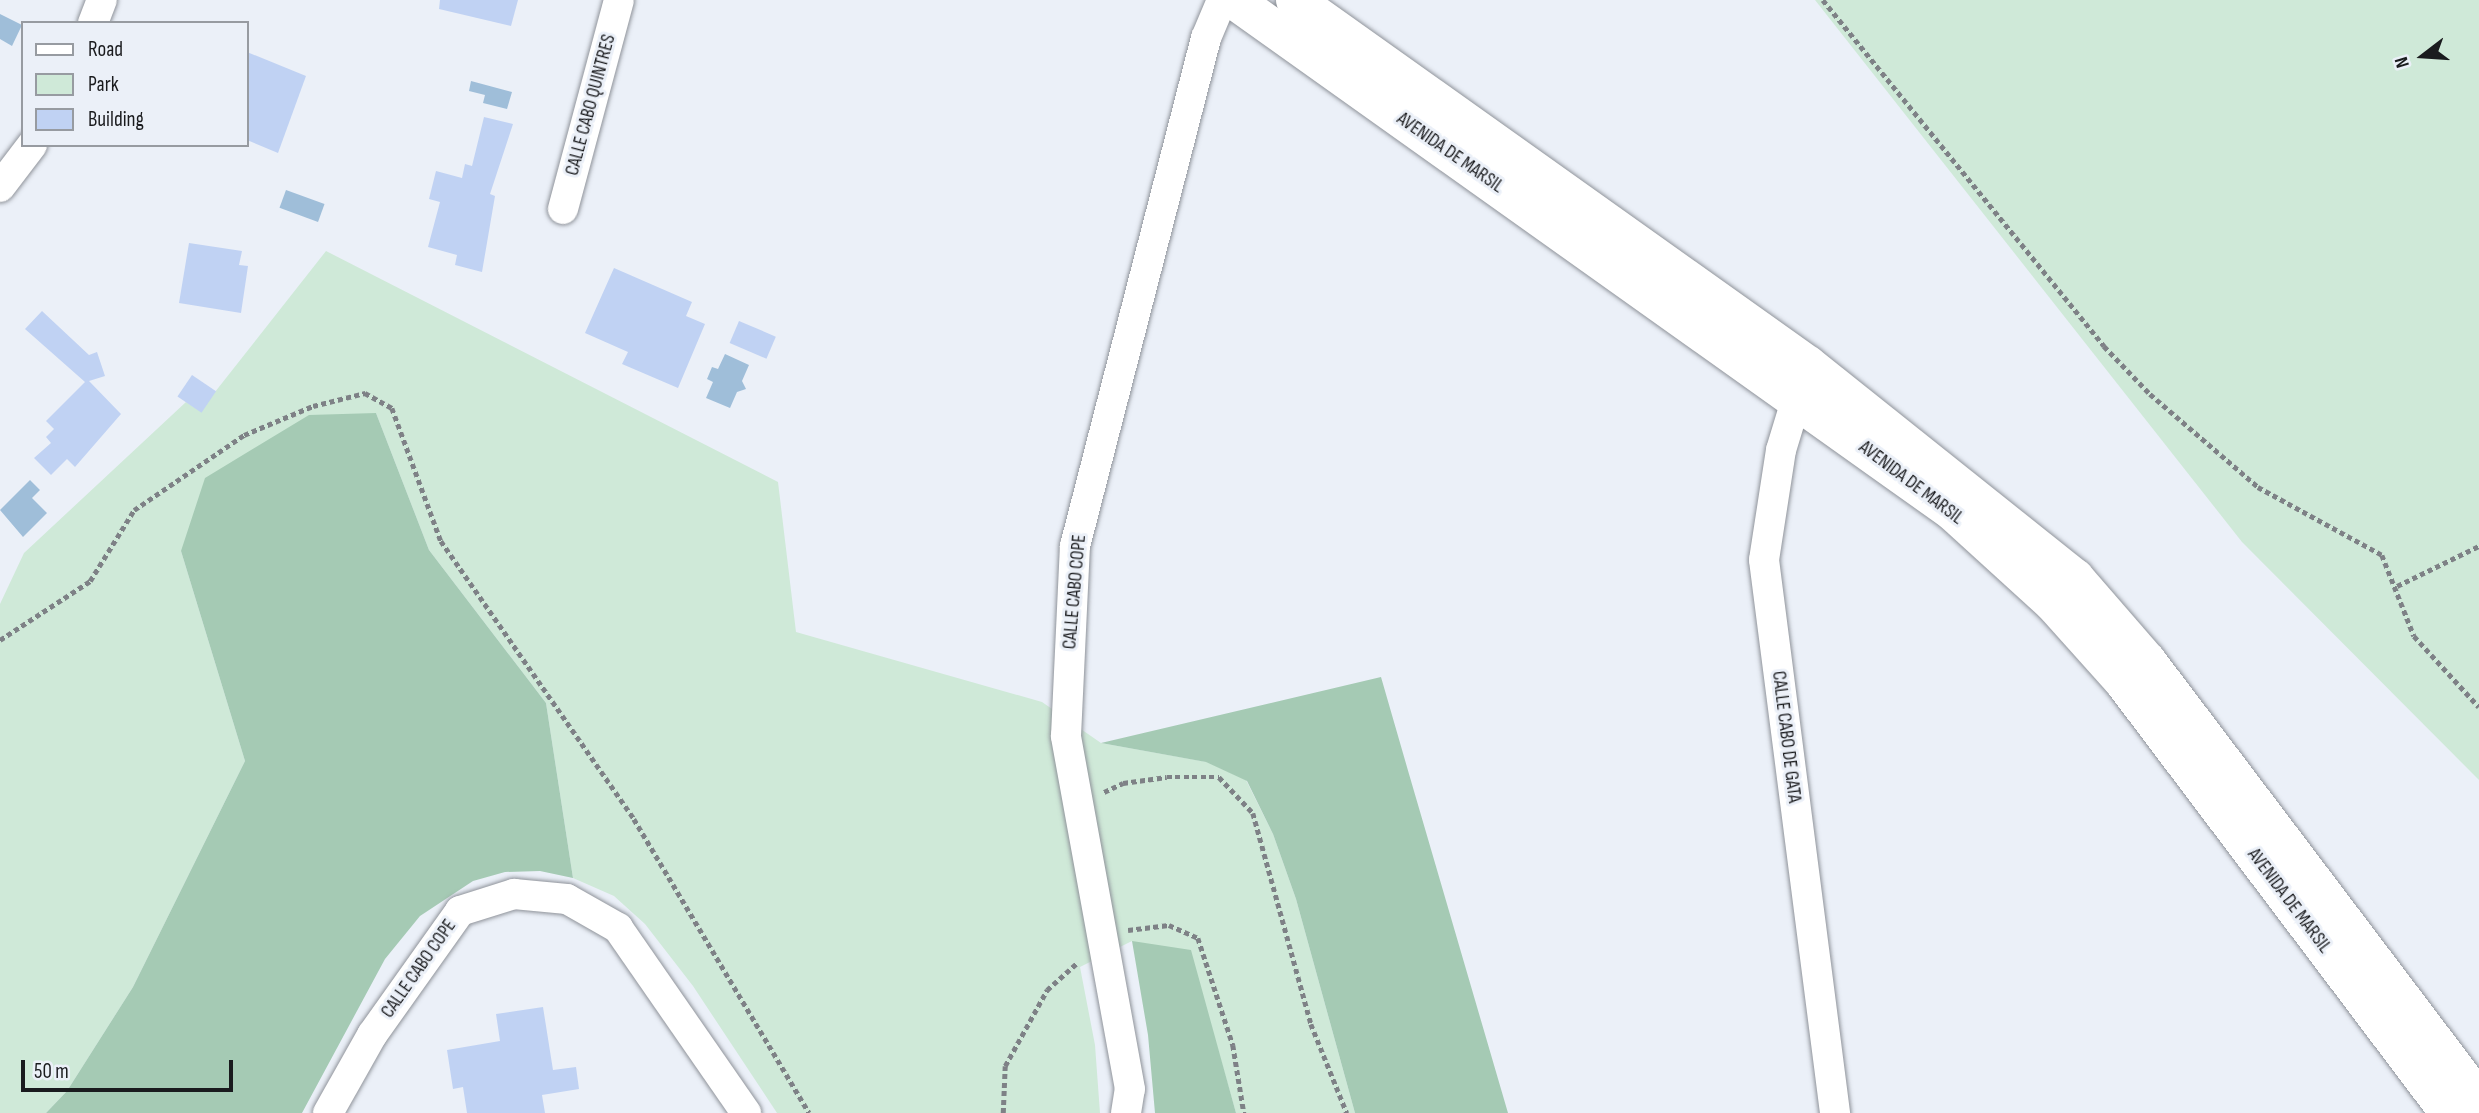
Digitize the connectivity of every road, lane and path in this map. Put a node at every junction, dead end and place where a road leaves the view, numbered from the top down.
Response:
1 (102, 0) edge
2 (619, 0) edge
3 (1222, 0) edge
4 (1234, 0) edge
5 (1294, 0) edge
6 (1823, 0) edge
7 (94, 21) edge
8 (30, 147) edge
9 (0, 187) edge
10 (563, 209) dead end
11 (1802, 381) junction
12 (2479, 546) edge
13 (2397, 586) junction
14 (0, 640) edge
15 (2479, 706) edge
16 (1079, 804) junction
17 (2479, 1100) edge
18 (328, 1113) edge
19 (746, 1113) edge
20 (809, 1113) edge
21 (1126, 1113) edge
22 (1347, 1113) edge
23 (1835, 1113) edge
24 (2449, 1113) edge

1 - 7 street
2 - 10 street, CALLE CABO QUINTRES
3 - 16 street, CALLE CABO COPE
4 - 11 street, AVENIDA DE MARSIL
5 - 11 street, AVENIDA DE MARSIL
6 - 13 path
8 - 9 street
11 - 17 street, AVENIDA DE MARSIL
11 - 23 street, CALLE CABO DE GATA
11 - 24 street, AVENIDA DE MARSIL
12 - 13 path
13 - 15 path
14 - 20 path
16 - 21 street, CALLE CABO COPE
16 - 22 path
18 - 19 street, CALLE CABO COPE

